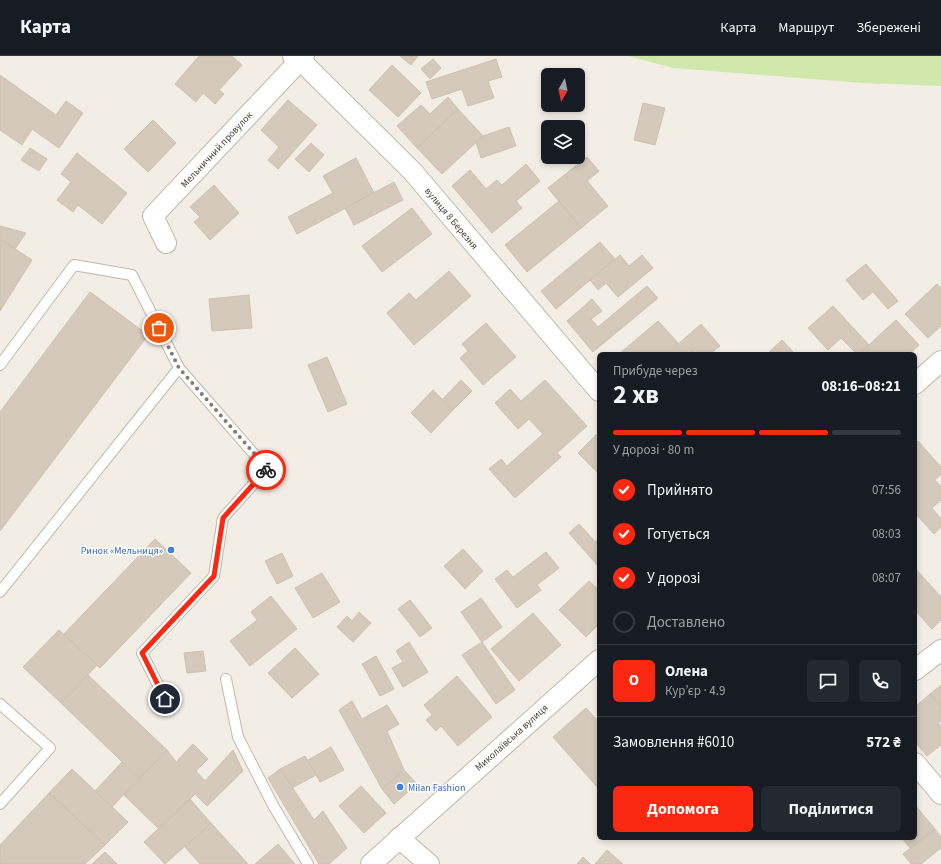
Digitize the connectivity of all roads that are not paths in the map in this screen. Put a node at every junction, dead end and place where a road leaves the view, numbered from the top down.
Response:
1 (299, 57) edge
2 (166, 243) dead end
3 (941, 361) edge
4 (0, 365) edge
5 (179, 368) junction
6 (917, 382) edge
7 (597, 389) edge
8 (0, 592) edge
9 (941, 650) edge
10 (597, 662) edge
11 (917, 668) edge
12 (226, 679) dead end
13 (165, 699) dead end
14 (0, 704) edge
15 (917, 765) edge
16 (941, 794) edge
17 (0, 804) edge
18 (399, 838) junction
19 (308, 864) edge
20 (371, 864) edge
21 (429, 864) edge

1 - 2 street, Мельничний провулок
1 - 7 street, вулиця 8 Березня
3 - 6 street
4 - 5 lane
5 - 8 lane
5 - 13 lane
9 - 11 street
10 - 18 street, Миколаївська вулиця
12 - 19 lane
14 - 17 lane
15 - 16 street
18 - 20 street, Миколаївська вулиця
18 - 21 street

